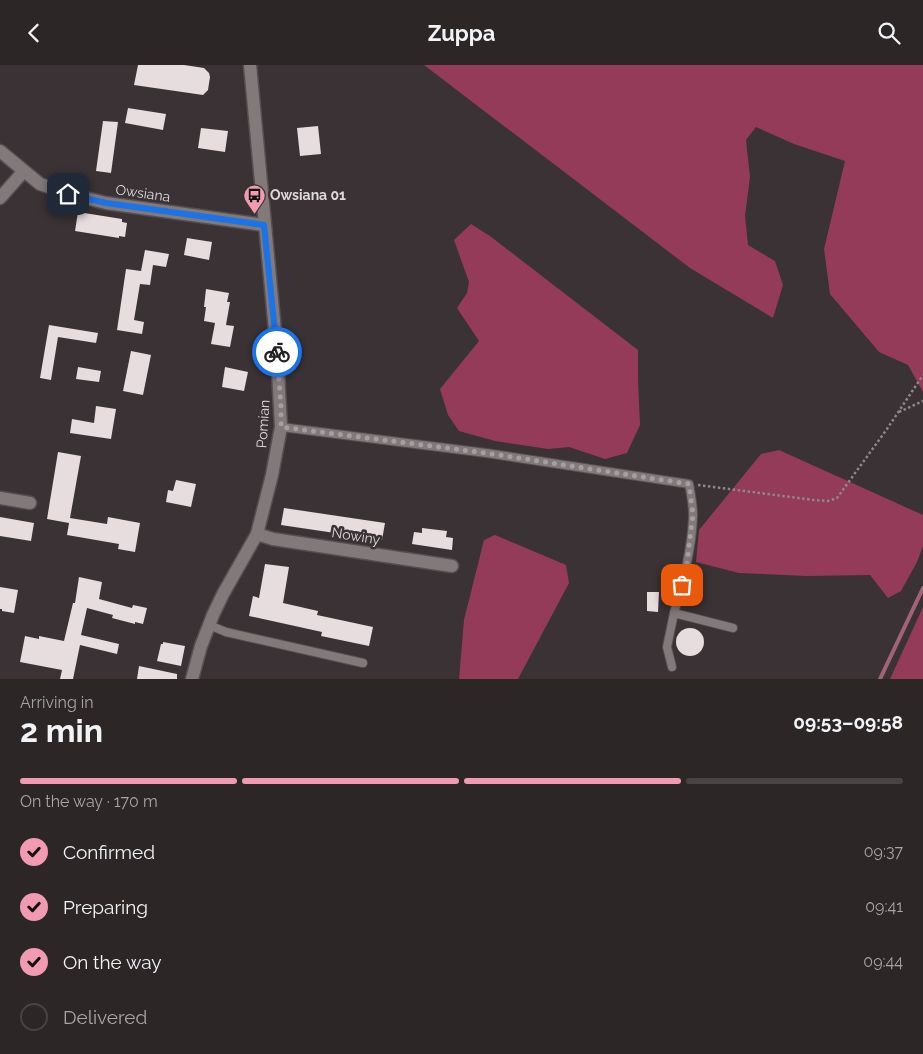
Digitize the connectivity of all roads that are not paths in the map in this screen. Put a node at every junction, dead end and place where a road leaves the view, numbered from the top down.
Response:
1 (250, 65) edge
2 (0, 151) edge
3 (24, 172) junction
4 (0, 198) edge
5 (264, 225) junction
6 (281, 427) junction
7 (0, 498) edge
8 (30, 503) dead end
9 (257, 534) junction
10 (452, 566) dead end
11 (674, 613) junction
12 (209, 625) junction
13 (733, 628) dead end
14 (363, 663) dead end
15 (672, 667) dead end
16 (192, 679) edge

1 - 5 street, Pomian
2 - 3 street, Owsiana
3 - 4 street
3 - 5 street, Owsiana
5 - 6 street, Pomian
6 - 9 street, Pomian
6 - 11 lane
7 - 8 street
9 - 10 street, Nowiny
9 - 12 street, Pomian
11 - 13 lane
11 - 15 lane
12 - 14 lane
12 - 16 street, Pomian

